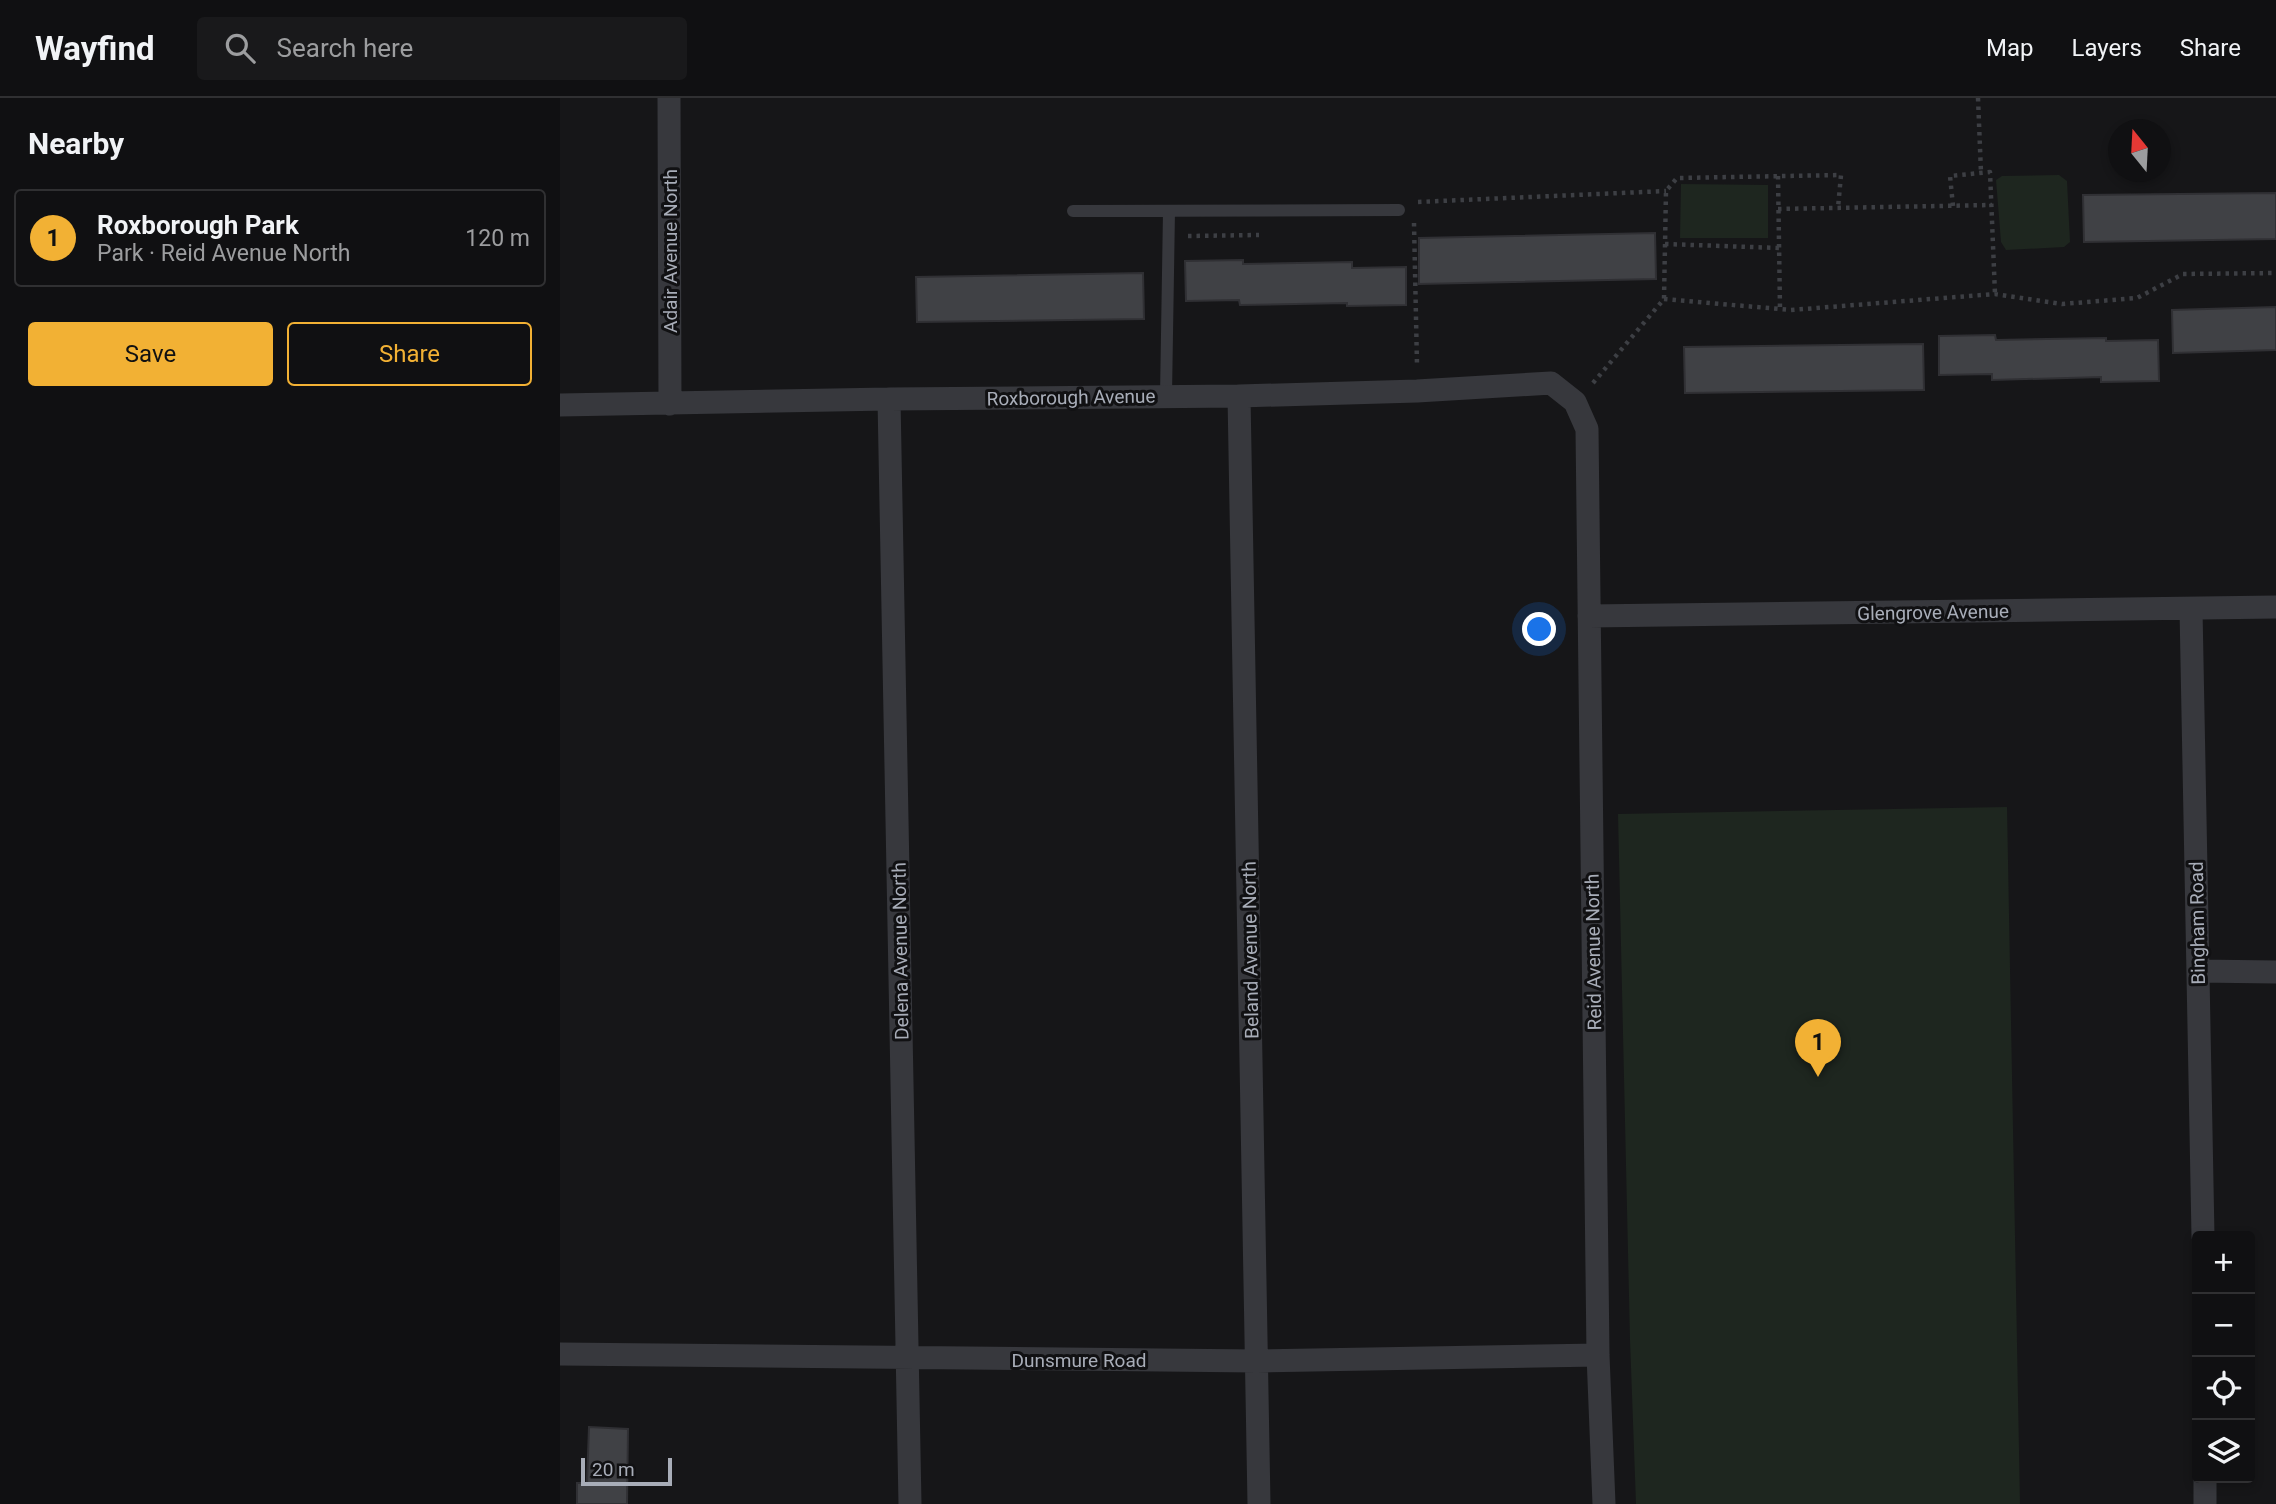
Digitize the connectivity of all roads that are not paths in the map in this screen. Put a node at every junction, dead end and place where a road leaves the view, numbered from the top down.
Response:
1 (669, 98) edge
2 (1073, 211) dead end
3 (1169, 211) junction
4 (1399, 211) dead end
5 (1166, 396) junction
6 (1240, 396) junction
7 (889, 399) junction
8 (1575, 402) joint
9 (670, 404) junction
10 (560, 405) edge
11 (2276, 607) edge
12 (2192, 609) junction
13 (1589, 616) junction
14 (2197, 971) junction
15 (2276, 972) edge
16 (2203, 1231) edge
17 (560, 1354) edge
18 (1598, 1355) junction
19 (907, 1359) junction
20 (1257, 1361) junction
21 (2205, 1483) edge
22 (910, 1504) edge
23 (1259, 1504) edge
24 (1604, 1504) edge
25 (2205, 1504) edge

1 - 9 street, Adair Avenue North
2 - 3 lane
3 - 4 lane
3 - 5 lane
5 - 6 street, Roxborough Avenue
5 - 7 street, Roxborough Avenue
6 - 8 street, Roxborough Avenue
6 - 20 street, Beland Avenue North
7 - 9 street, Roxborough Avenue
7 - 19 street, Delena Avenue North
8 - 13 street, Reid Avenue North
9 - 10 street, Roxborough Avenue
11 - 12 street, Glengrove Avenue
12 - 13 street, Glengrove Avenue
12 - 14 street, Bingham Road
13 - 18 street, Reid Avenue North
14 - 15 street
14 - 16 street, Bingham Road
17 - 19 street, Dunsmure Road
18 - 20 street, Dunsmure Road
18 - 24 street, Reid Avenue North
19 - 20 street, Dunsmure Road
19 - 22 street, Delena Avenue North
20 - 23 street, Beland Avenue North
21 - 25 street

